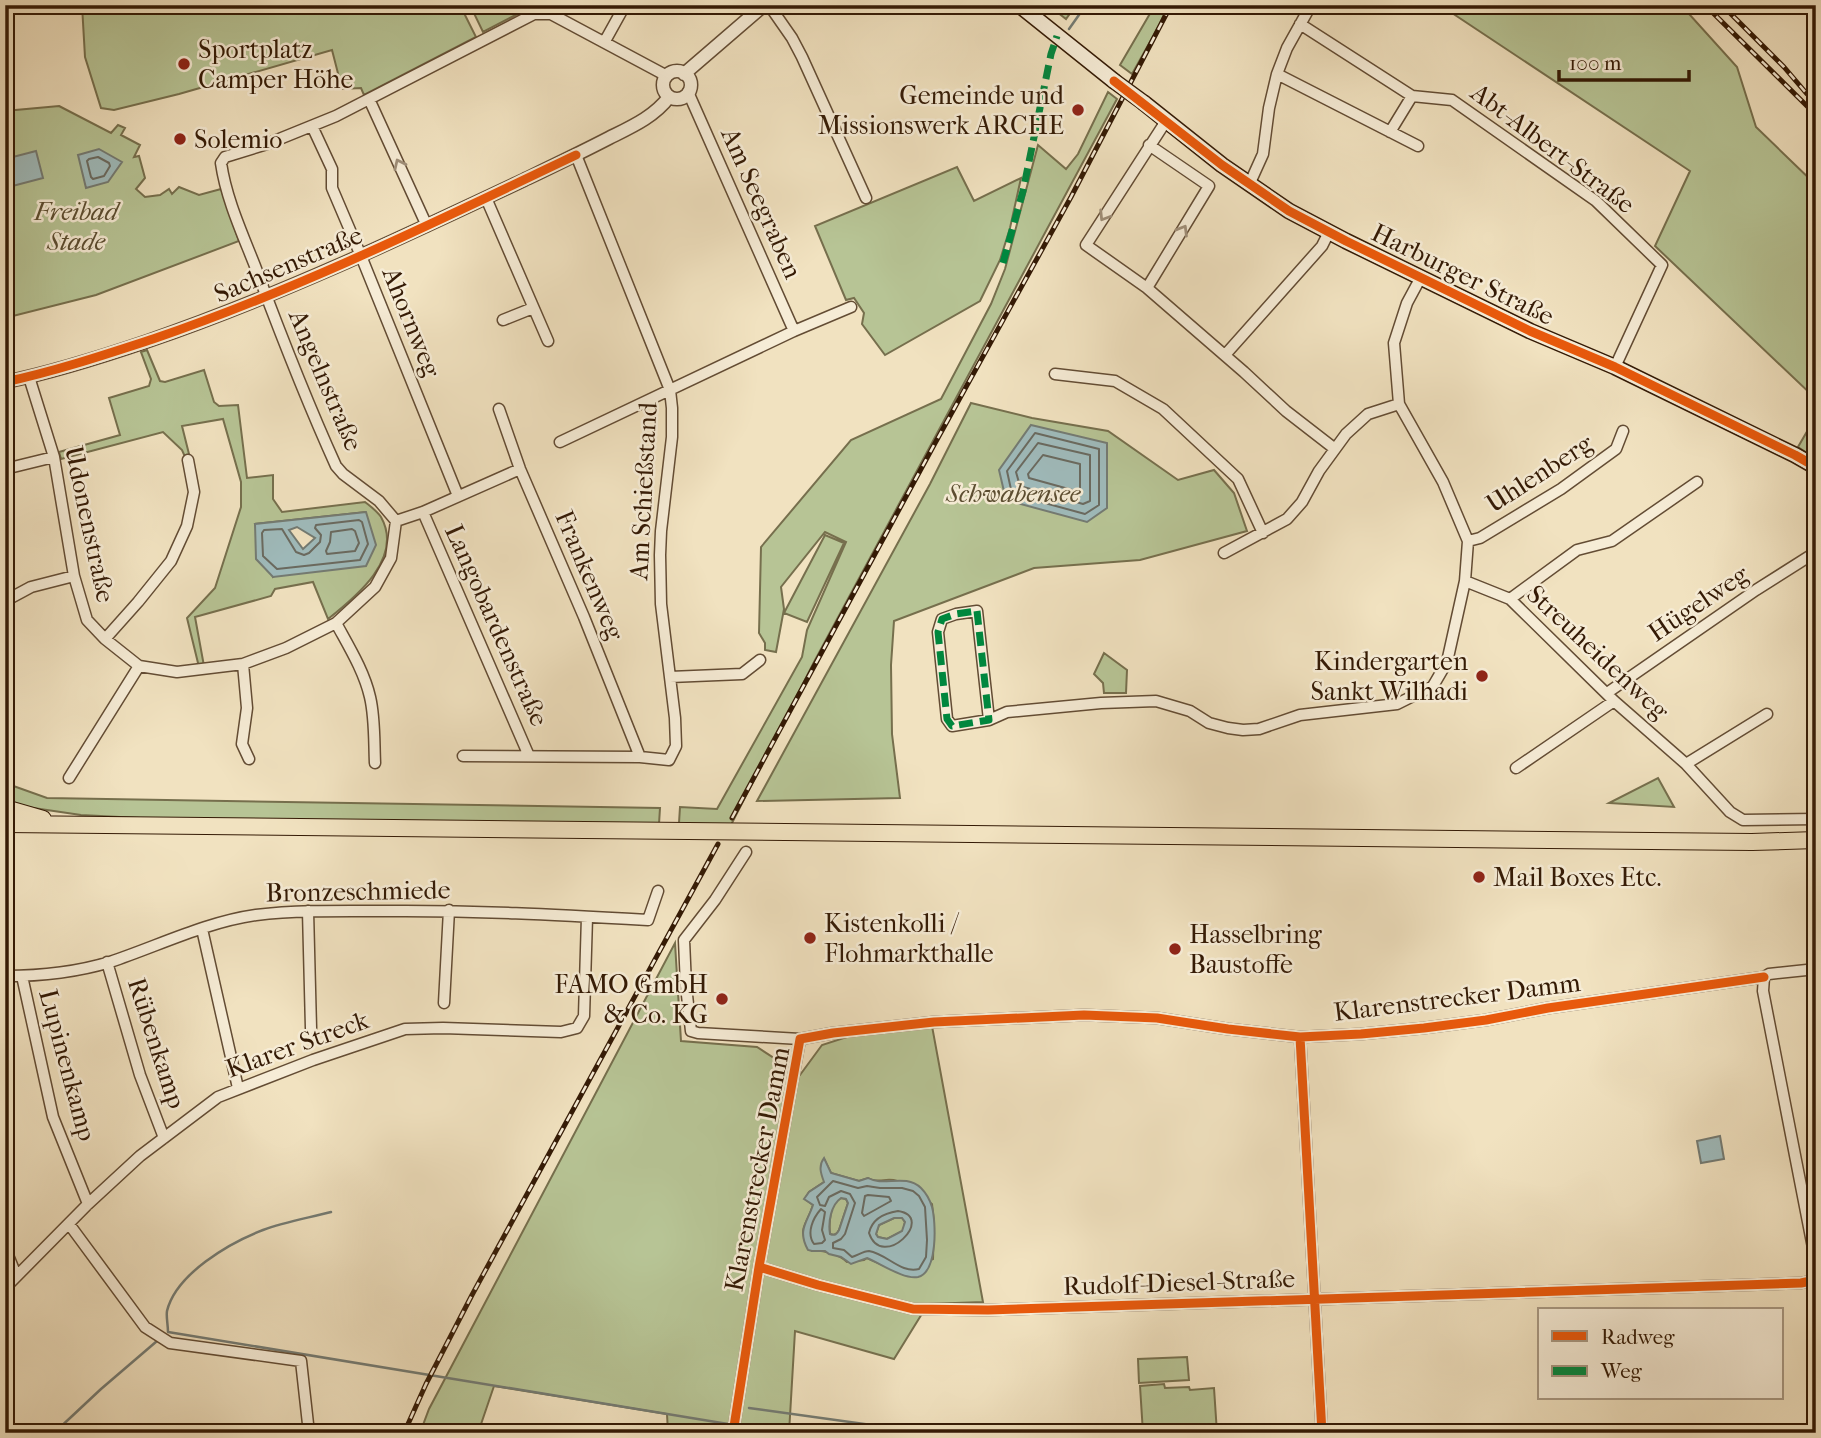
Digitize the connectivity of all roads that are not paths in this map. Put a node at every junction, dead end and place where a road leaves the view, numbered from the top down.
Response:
1 (625, 5) edge
2 (764, 5) edge
3 (769, 5) edge
4 (1019, 5) edge
5 (1311, 5) edge
6 (1300, 24) junction
7 (605, 41) junction
8 (684, 74) junction
9 (1277, 74) junction
10 (667, 76) junction
11 (688, 92) junction
12 (1412, 96) junction
13 (669, 97) junction
14 (369, 99) junction
15 (1166, 121) junction
16 (312, 126) junction
17 (1390, 132) junction
18 (1149, 145) junction
19 (1418, 146) dead end
20 (576, 155) junction
21 (1249, 185) junction
22 (486, 198) junction
23 (866, 198) dead end
24 (427, 226) junction
25 (1329, 232) junction
26 (361, 256) junction
27 (1421, 277) junction
28 (1147, 288) junction
29 (266, 296) junction
30 (851, 307) dead end
31 (533, 308) junction
32 (503, 320) dead end
33 (794, 331) junction
34 (548, 341) dead end
35 (1225, 355) junction
36 (1615, 367) junction
37 (1055, 374) dead end
38 (29, 377) junction
39 (5, 382) edge
40 (670, 390) junction
41 (1399, 404) junction
42 (499, 409) dead end
43 (1623, 431) dead end
44 (560, 442) dead end
45 (1335, 449) junction
46 (54, 457) junction
47 (188, 460) dead end
48 (1816, 467) edge
49 (5, 469) edge
50 (520, 469) junction
51 (1697, 482) dead end
52 (458, 496) junction
53 (423, 512) junction
54 (396, 521) junction
55 (1263, 533) junction
56 (1468, 541) junction
57 (1816, 552) edge
58 (1224, 553) dead end
59 (74, 576) junction
60 (1465, 581) junction
61 (1510, 599) junction
62 (5, 601) edge
63 (336, 623) junction
64 (105, 639) junction
65 (760, 660) dead end
66 (243, 664) junction
67 (139, 667) junction
68 (670, 677) junction
69 (1610, 697) junction
70 (1767, 714) dead end
71 (989, 720) junction
72 (463, 756) dead end
73 (529, 756) junction
74 (640, 757) junction
75 (249, 759) dead end
76 (374, 763) dead end
77 (1686, 764) junction
78 (1517, 768) dead end
79 (69, 778) dead end
80 (5, 808) edge
81 (1816, 820) edge
82 (5, 824) edge
83 (65, 825) junction
84 (1816, 840) edge
85 (1752, 842) junction
86 (1816, 848) edge
87 (746, 852) dead end
88 (658, 891) dead end
89 (308, 911) junction
90 (449, 911) junction
91 (587, 917) junction
92 (202, 929) junction
93 (107, 962) junction
94 (1816, 969) edge
95 (5, 976) edge
96 (22, 976) junction
97 (1764, 977) junction
98 (444, 1003) dead end
99 (311, 1028) dead end
100 (1300, 1037) junction
101 (800, 1039) junction
102 (238, 1088) junction
103 (164, 1138) junction
104 (88, 1204) junction
105 (69, 1224) junction
106 (5, 1248) edge
107 (1816, 1263) edge
108 (759, 1267) junction
109 (16, 1275) junction
110 (1816, 1280) edge
111 (5, 1288) edge
112 (1314, 1298) junction
113 (309, 1433) edge
114 (733, 1433) edge
115 (1322, 1433) edge

1 - 7 street
2 - 8 street
3 - 23 street
4 - 15 main road, Harburger Straße, bridge
5 - 6 street
6 - 9 street
6 - 12 street, Abt-Albert-Straße
7 - 10 street
7 - 14 street
8 - 10 street
8 - 11 street
9 - 17 street
9 - 21 street
10 - 13 street
11 - 13 street
11 - 33 street, Am Seegraben
12 - 17 street
12 - 36 street, Abt-Albert-Straße
13 - 20 street, Sachsenstraße
14 - 16 street
24 -> 14 street
15 - 18 street
15 - 21 main road, Harburger Straße
16 - 26 street, Ahornweg
16 - 29 street, Angelnstraße
17 - 19 street
28 -> 18 street
18 -> 28 street
20 - 22 street, Sachsenstraße
20 - 40 street, Am Schießstand
21 - 25 main road, Harburger Straße
22 - 24 street, Sachsenstraße
22 - 31 street
24 - 26 street, Sachsenstraße
25 - 27 main road, Harburger Straße
25 - 35 street
26 - 29 street, Sachsenstraße
26 - 52 street, Ahornweg
27 - 36 main road, Harburger Straße
27 - 41 street
28 - 35 street
29 - 38 street, Sachsenstraße
29 - 54 street, Angelnstraße
30 - 33 street
31 - 32 street
31 - 34 street
33 - 40 street
35 - 45 street
36 - 48 main road, Harburger Straße
37 - 55 street
38 - 39 street, Sachsenstraße
38 - 46 street, Udonenstraße
40 - 44 street
40 - 68 street, Am Schießstand
41 - 45 street
41 - 56 street
42 - 50 street, Frankenweg
43 - 56 street, Uhlenberg
45 - 55 street
46 - 49 street
46 - 59 street, Udonenstraße
47 - 64 street
50 - 52 street
50 - 74 street, Frankenweg
51 - 61 street
52 - 53 street
53 - 54 street
53 - 73 street, Langobardenstraße
54 - 63 street
55 - 58 street
56 - 60 street
57 - 69 street, Hügelweg
59 - 62 street
59 - 64 street, Udonenstraße
60 - 61 street, Streuheidenweg
60 - 71 street
61 - 69 street, Streuheidenweg
63 - 66 street
63 - 76 street
64 - 67 street, Udonenstraße
65 - 68 street
66 - 67 street
66 - 75 street
67 - 79 street
68 - 74 street, Am Schießstand
69 - 77 street, Streuheidenweg
69 - 78 street, Hügelweg
70 - 77 street
71 - 71 street
72 - 73 street
73 - 74 street
77 - 81 street, Streuheidenweg
80 - 83 main road
82 - 83 main road
83 - 85 main road
84 - 85 main road
85 - 86 main road
87 - 101 street
88 - 91 street, Bronzeschmiede
89 - 90 street, Bronzeschmiede
89 - 92 street, Bronzeschmiede
89 - 99 street
90 - 91 street, Bronzeschmiede
90 - 98 street
91 - 102 street, Klarer Streck
92 - 93 street, Bronzeschmiede
92 - 102 street
93 - 96 street, Bronzeschmiede
93 - 103 street, Rübenkamp
94 - 97 street, Klarenstrecker Damm
95 - 96 street, Bronzeschmiede
96 - 104 street, Lupinenkamp
97 - 100 street, Klarenstrecker Damm
97 - 107 street
100 - 101 street, Klarenstrecker Damm
100 - 112 street
101 - 108 street, Klarenstrecker Damm
102 - 103 street, Klarer Streck
103 - 104 street, Klarer Streck
104 - 105 street, Klarer Streck
105 - 109 street, Klarer Streck
105 - 113 street
106 - 109 street
108 - 112 street, Rudolf-Diesel-Straße
108 - 114 street, Klarenstrecker Damm
109 - 111 street, Klarer Streck
110 - 112 street, Rudolf-Diesel-Straße
112 - 115 street

